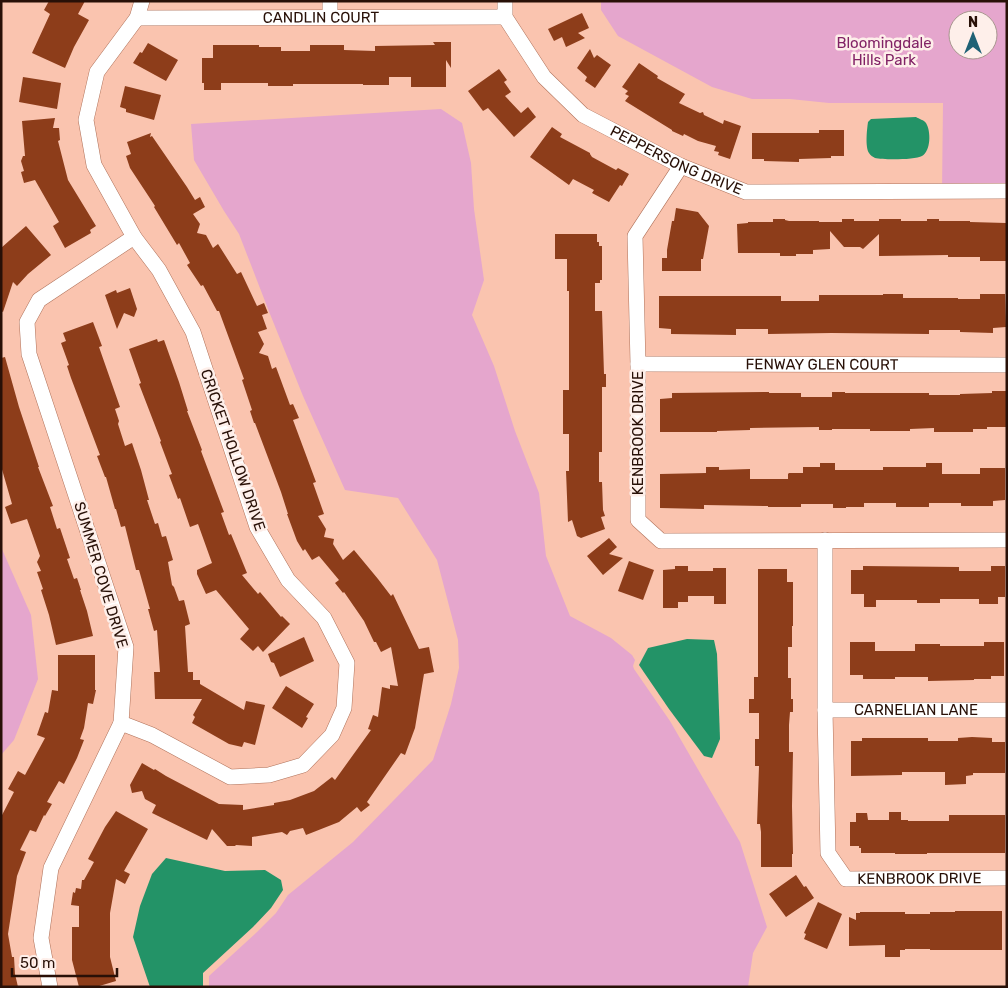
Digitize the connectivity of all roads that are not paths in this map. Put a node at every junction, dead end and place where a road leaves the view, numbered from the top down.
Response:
1 (142, 1) edge
2 (330, 1) edge
3 (506, 1) edge
4 (505, 17) junction
5 (137, 18) junction
6 (330, 18) junction
7 (681, 166) junction
8 (1007, 191) edge
9 (134, 237) junction
10 (638, 364) junction
11 (1007, 365) edge
12 (824, 540) junction
13 (1007, 540) edge
14 (825, 710) junction
15 (1007, 710) edge
16 (121, 723) junction
17 (1007, 878) edge
18 (50, 987) edge

1 - 5 street, CRICKET HOLLOW DRIVE
2 - 6 street
3 - 4 street
4 - 6 street, CANDLIN COURT
4 - 7 street, PEPPERSONG DRIVE
5 - 6 street, CANDLIN COURT
5 - 9 street, CRICKET HOLLOW DRIVE
7 - 8 street, PEPPERSONG DRIVE
7 - 10 street, KENBROOK DRIVE
9 - 16 street, SUMMER COVE DRIVE
9 - 16 street, CRICKET HOLLOW DRIVE
10 - 11 street, FENWAY GLEN COURT
10 - 12 street, KENBROOK DRIVE
12 - 13 street, KENBROOK DRIVE
12 - 14 street, KENBROOK DRIVE
14 - 15 street, CARNELIAN LANE
14 - 17 street, KENBROOK DRIVE
16 - 18 street, SUMMER COVE DRIVE

